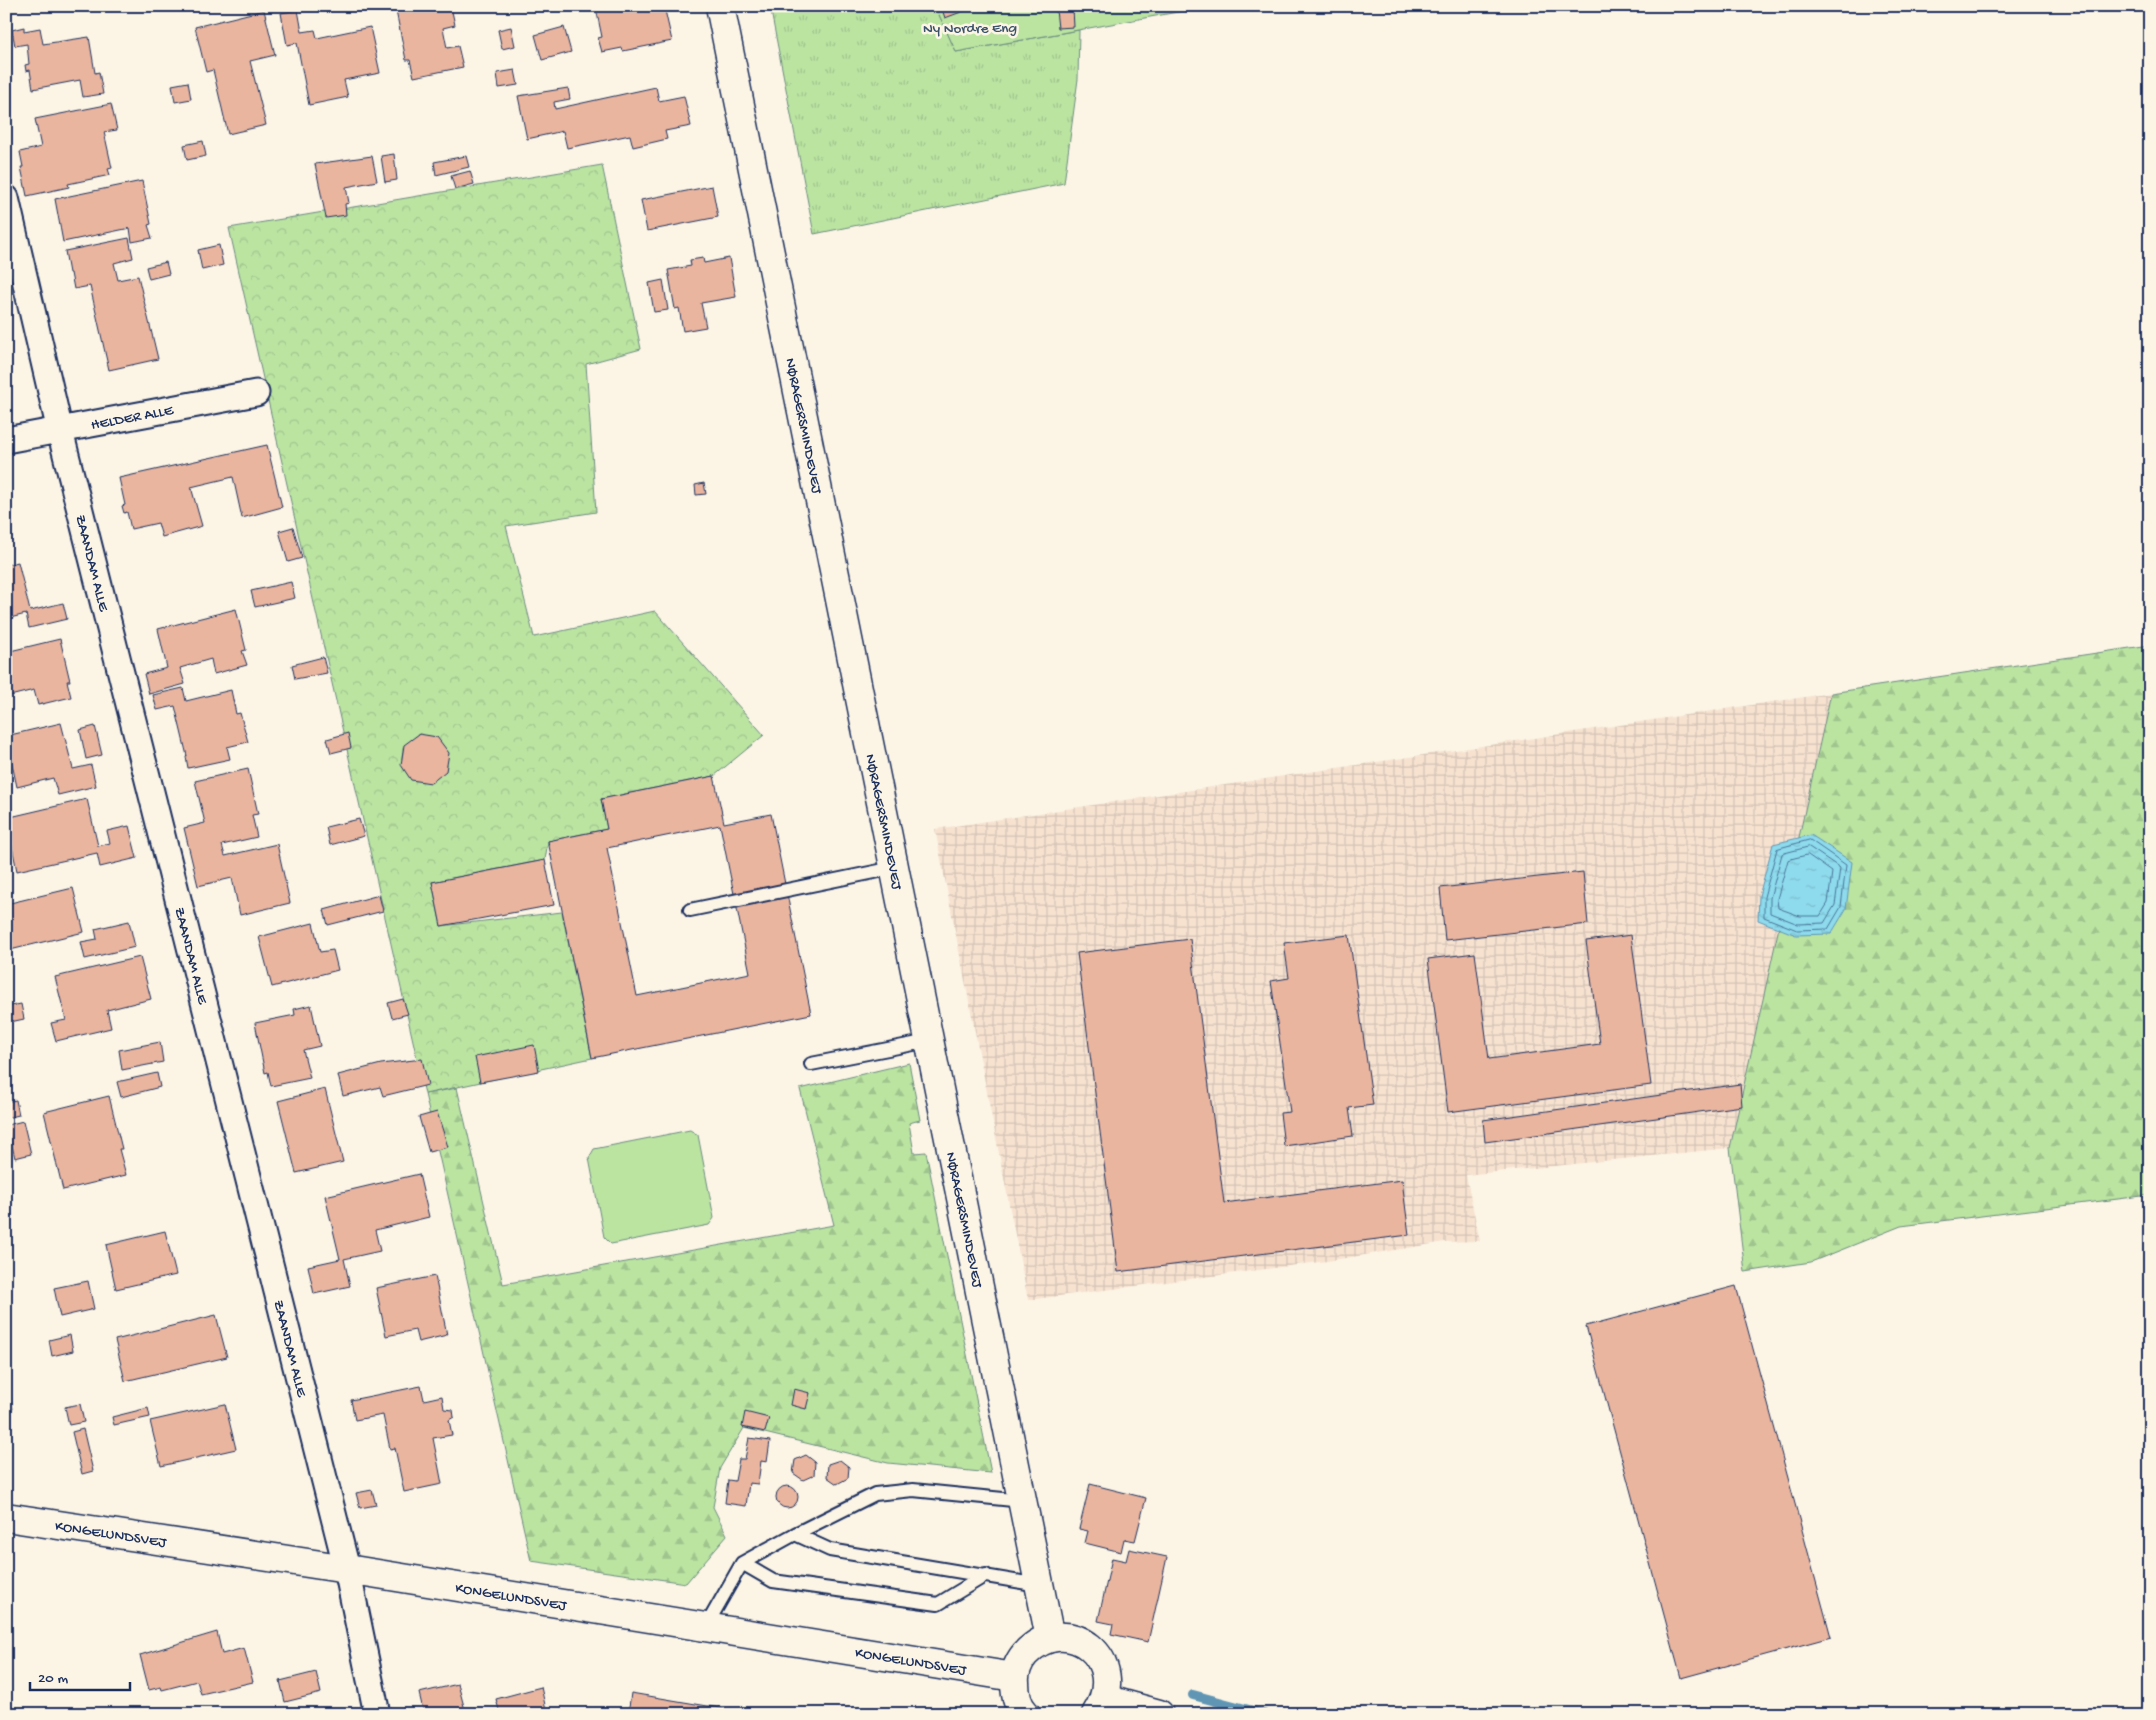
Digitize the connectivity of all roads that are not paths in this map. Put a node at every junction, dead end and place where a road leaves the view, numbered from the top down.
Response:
1 (720, 6) edge
2 (6, 198) edge
3 (256, 393) dead end
4 (60, 430) junction
5 (6, 440) edge
6 (894, 868) junction
7 (690, 910) dead end
8 (929, 1041) junction
9 (811, 1064) dead end
10 (1023, 1501) junction
11 (6, 1517) edge
12 (795, 1534) junction
13 (742, 1563) junction
14 (347, 1569) junction
15 (986, 1576) junction
16 (1039, 1585) junction
17 (705, 1628) junction
18 (1050, 1638) junction
19 (1014, 1676) junction
20 (1100, 1706) edge
21 (377, 1714) edge
22 (1026, 1714) edge
23 (1159, 1714) edge

1 - 6 street, NØRAGERSMINDEVEJ
2 - 4 street, ZAANDAM ALLE
3 - 4 street, HELDER ALLE
4 - 5 street, HELDER ALLE
4 - 14 street, ZAANDAM ALLE
6 - 7 lane
6 - 8 street, NØRAGERSMINDEVEJ
8 - 9 lane
8 - 10 street, NØRAGERSMINDEVEJ
10 - 12 lane
10 - 16 street, NØRAGERSMINDEVEJ
11 - 14 street, KONGELUNDSVEJ
12 - 13 lane
12 - 15 lane
13 - 15 lane
13 - 17 lane
14 - 17 street, KONGELUNDSVEJ
14 - 21 street, ZAANDAM ALLE
15 - 16 lane
16 - 18 street, NØRAGERSMINDEVEJ
17 - 19 street, KONGELUNDSVEJ
18 - 19 street
18 - 20 street
19 - 22 street
20 - 23 street

